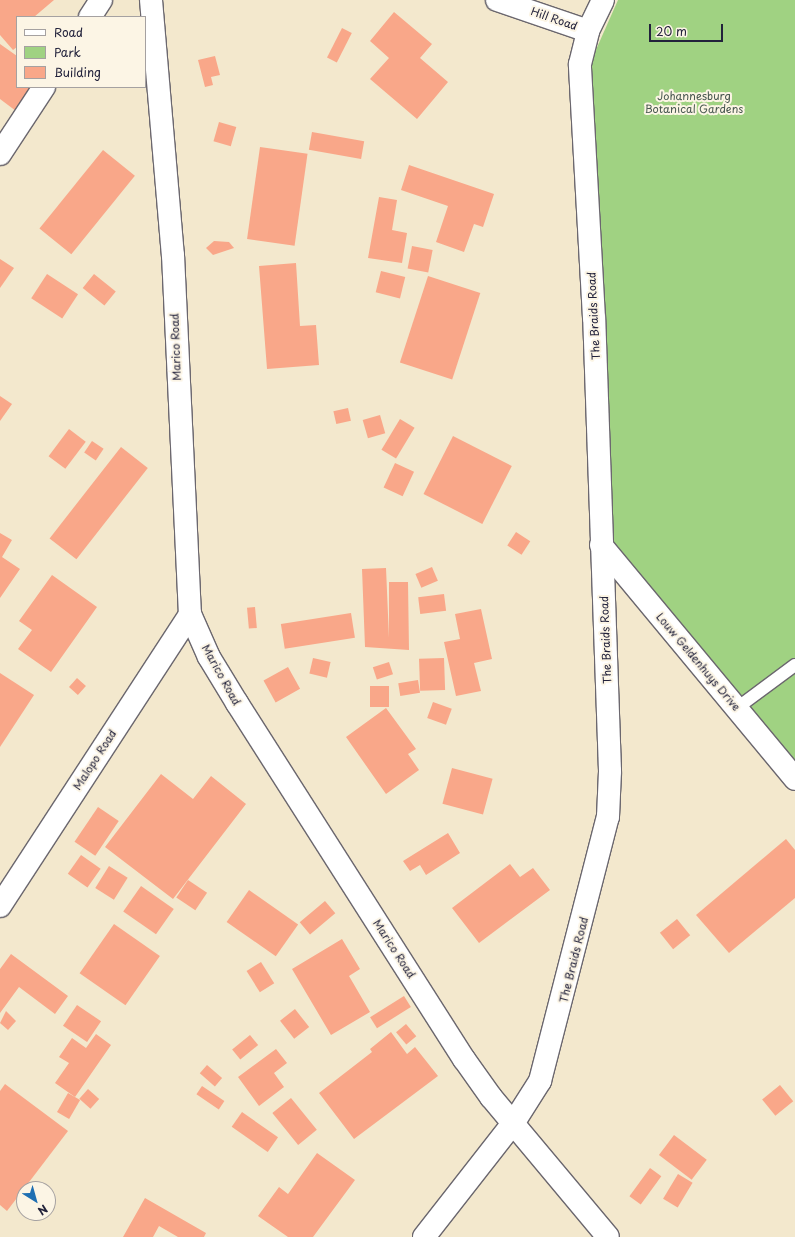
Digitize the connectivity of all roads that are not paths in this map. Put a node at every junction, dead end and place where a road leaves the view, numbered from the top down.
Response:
1 (101, 0) edge
2 (151, 0) edge
3 (497, 0) edge
4 (603, 0) edge
5 (91, 16) edge
6 (588, 31) junction
7 (43, 88) edge
8 (0, 154) edge
9 (602, 545) junction
10 (190, 614) junction
11 (795, 665) edge
12 (737, 708) junction
13 (795, 779) edge
14 (0, 906) edge
15 (514, 1122) junction
16 (424, 1237) edge
17 (608, 1237) edge

1 - 5 street
2 - 10 street, Marico Road
3 - 6 street, Hill Road
4 - 6 street, The Braids Road
6 - 9 street, The Braids Road
7 - 8 street
9 - 12 street, Louw Geldenhuys Drive
9 - 15 street, The Braids Road
10 - 14 street, Malopo Road
10 - 15 street, Marico Road
11 - 12 lane
12 - 13 street, Louw Geldenhuys Drive
15 - 16 street, The Braids Road
15 - 17 street, Marico Road

